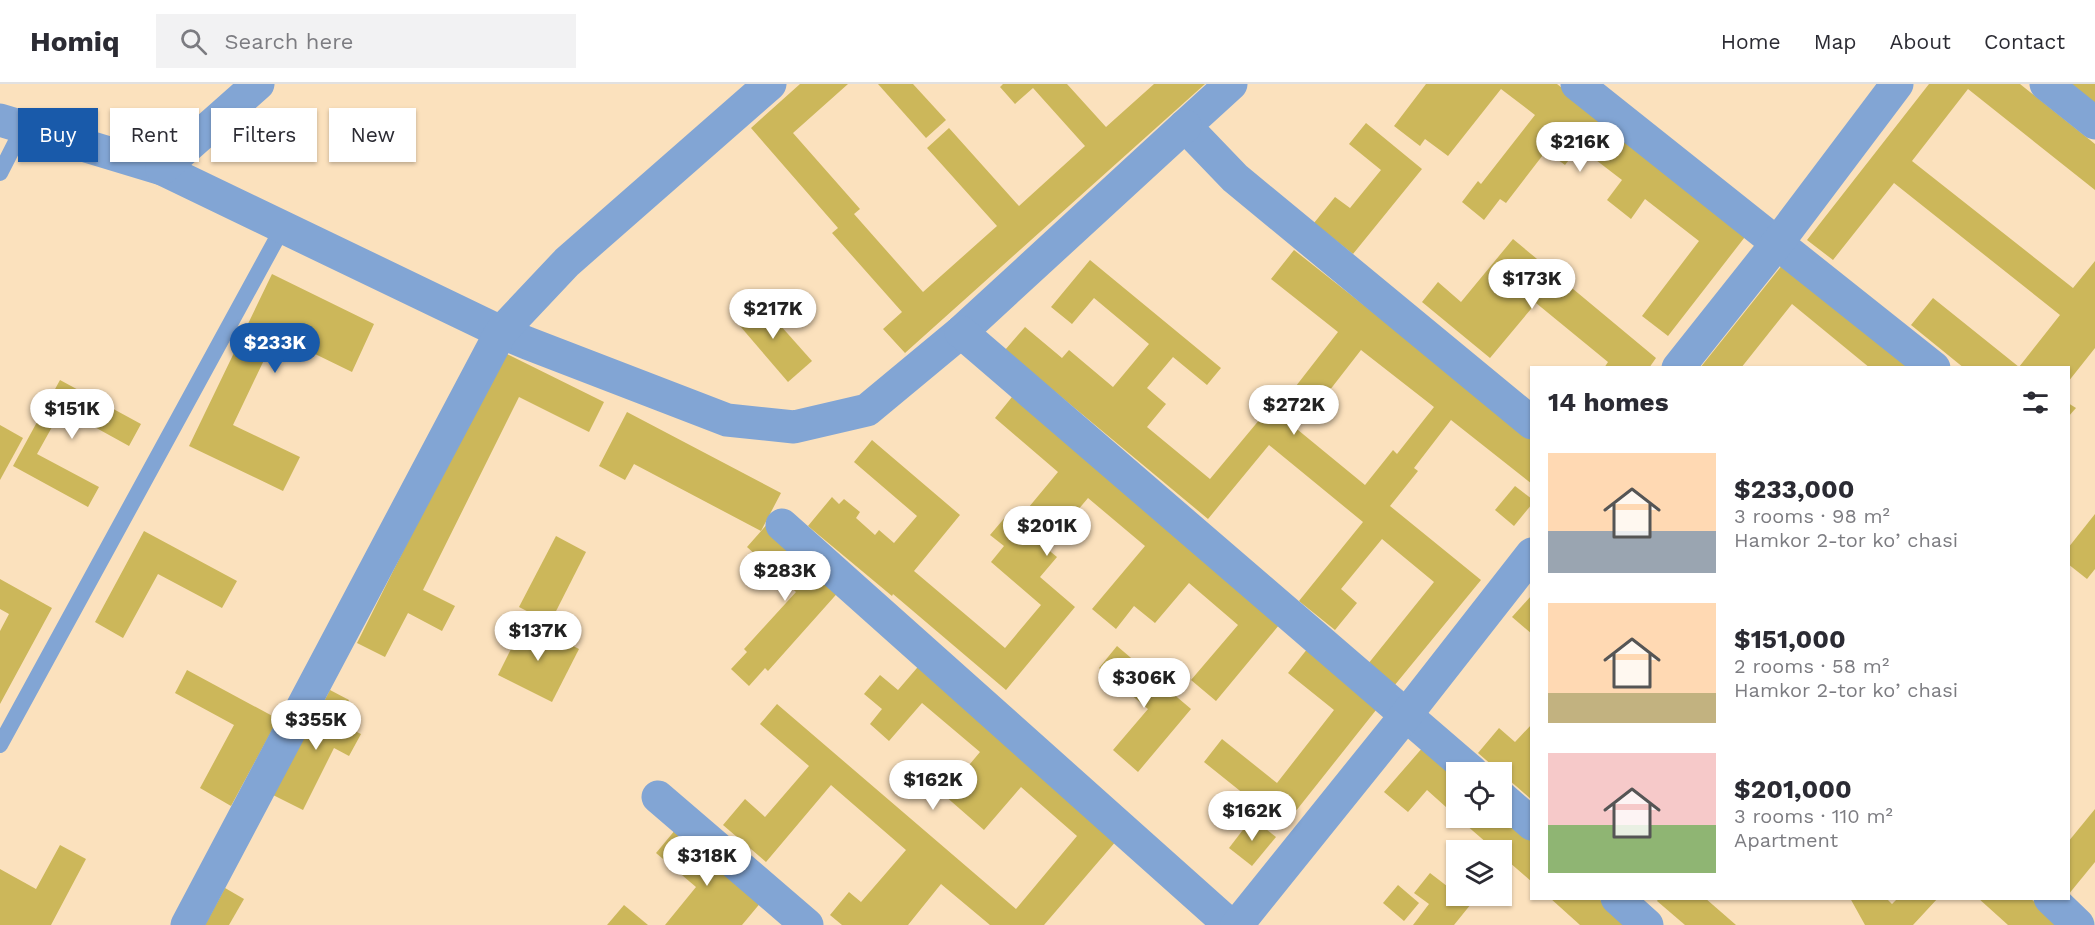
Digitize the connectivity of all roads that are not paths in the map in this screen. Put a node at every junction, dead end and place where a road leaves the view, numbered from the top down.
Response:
1 (258, 84) edge
2 (770, 84) edge
3 (1231, 84) edge
4 (1577, 84) edge
5 (1897, 84) edge
6 (2046, 84) edge
7 (2095, 123) edge
8 (12, 124) edge
9 (1185, 126) junction
10 (162, 169) junction
11 (0, 173) edge
12 (283, 227) junction
13 (1778, 242) junction
14 (961, 332) junction
15 (501, 333) junction
16 (1680, 366) edge
17 (1932, 366) edge
18 (1530, 421) edge
19 (782, 525) dead end
20 (1530, 557) edge
21 (1406, 715) junction
22 (0, 745) edge
23 (1460, 762) edge
24 (658, 797) dead end
25 (1512, 807) edge
26 (1530, 822) edge
27 (1619, 900) edge
28 (2052, 900) edge
29 (187, 925) edge
30 (807, 925) edge
31 (1230, 925) edge
32 (1237, 925) edge
33 (1647, 925) edge
34 (2078, 925) edge

1 - 10 street
2 - 15 street
3 - 9 street
4 - 13 street
5 - 13 street
6 - 7 street
8 - 10 street
8 - 11 lane
9 - 14 street
9 - 18 street
10 - 12 street
12 - 15 street
12 - 22 lane
13 - 16 street
13 - 17 street
14 - 15 street
14 - 21 street
15 - 29 street
19 - 31 street
20 - 21 street
21 - 23 street
21 - 32 street
24 - 30 street
25 - 26 street
27 - 33 street
28 - 34 street

